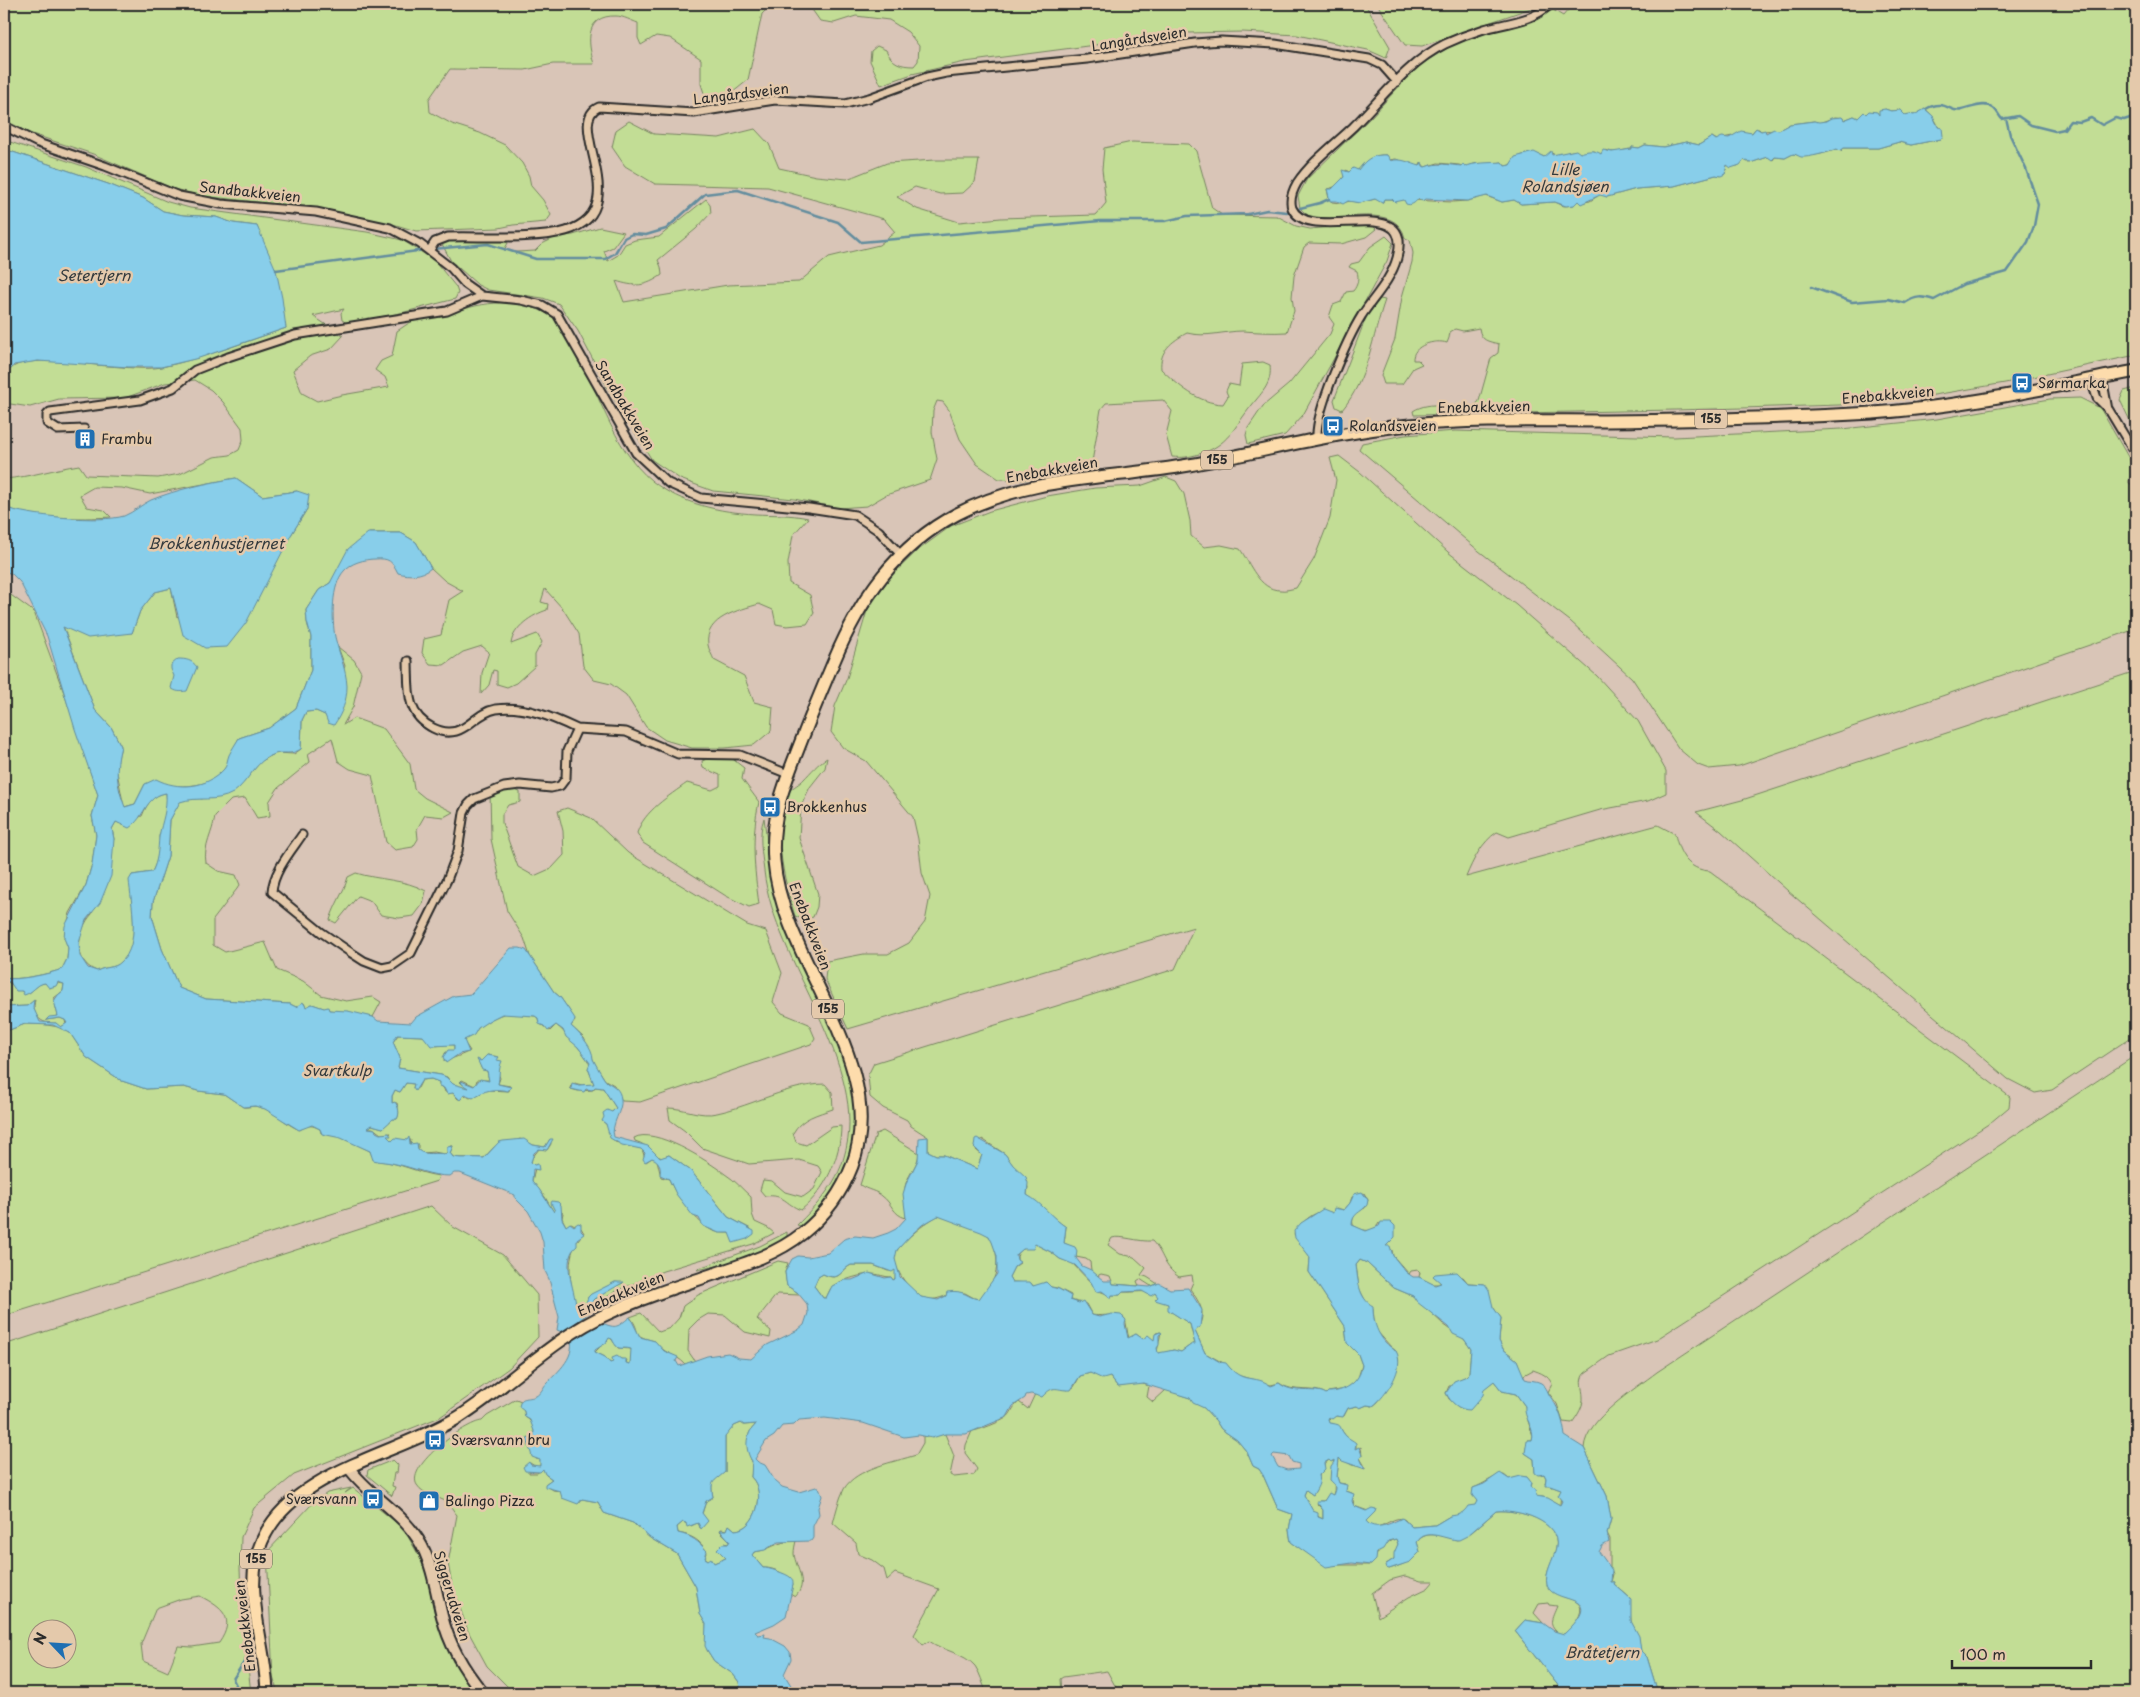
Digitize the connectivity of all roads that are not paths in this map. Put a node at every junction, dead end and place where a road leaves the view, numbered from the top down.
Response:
1 (1550, 4) edge
2 (1397, 82) junction
3 (4, 126) edge
4 (429, 250) junction
5 (482, 296) junction
6 (2136, 371) edge
7 (2097, 378) junction
8 (2108, 410) junction
9 (84, 429) dead end
10 (1316, 438) junction
11 (2136, 455) edge
12 (900, 555) junction
13 (408, 662) dead end
14 (577, 729) junction
15 (788, 774) junction
16 (302, 835) dead end
17 (349, 1468) junction
18 (267, 1693) edge
19 (483, 1693) edge

1 - 2 street
2 - 4 street, Langårdsveien
2 - 10 street
3 - 4 street, Sandbakkveien
4 - 5 street, Sandbakkveien
5 - 9 street
5 - 12 street, Sandbakkveien
6 - 7 main road, Enebakkveien / 155
7 - 8 street
7 - 8 street
7 - 10 main road, Enebakkveien / 155
8 - 11 street
10 - 12 main road, Enebakkveien / 155
12 - 15 main road, Enebakkveien / 155
13 - 14 street
14 - 15 street
14 - 16 street
15 - 17 main road, Enebakkveien / 155
17 - 18 main road, Enebakkveien / 155
17 - 19 main road, Siggerudveien

